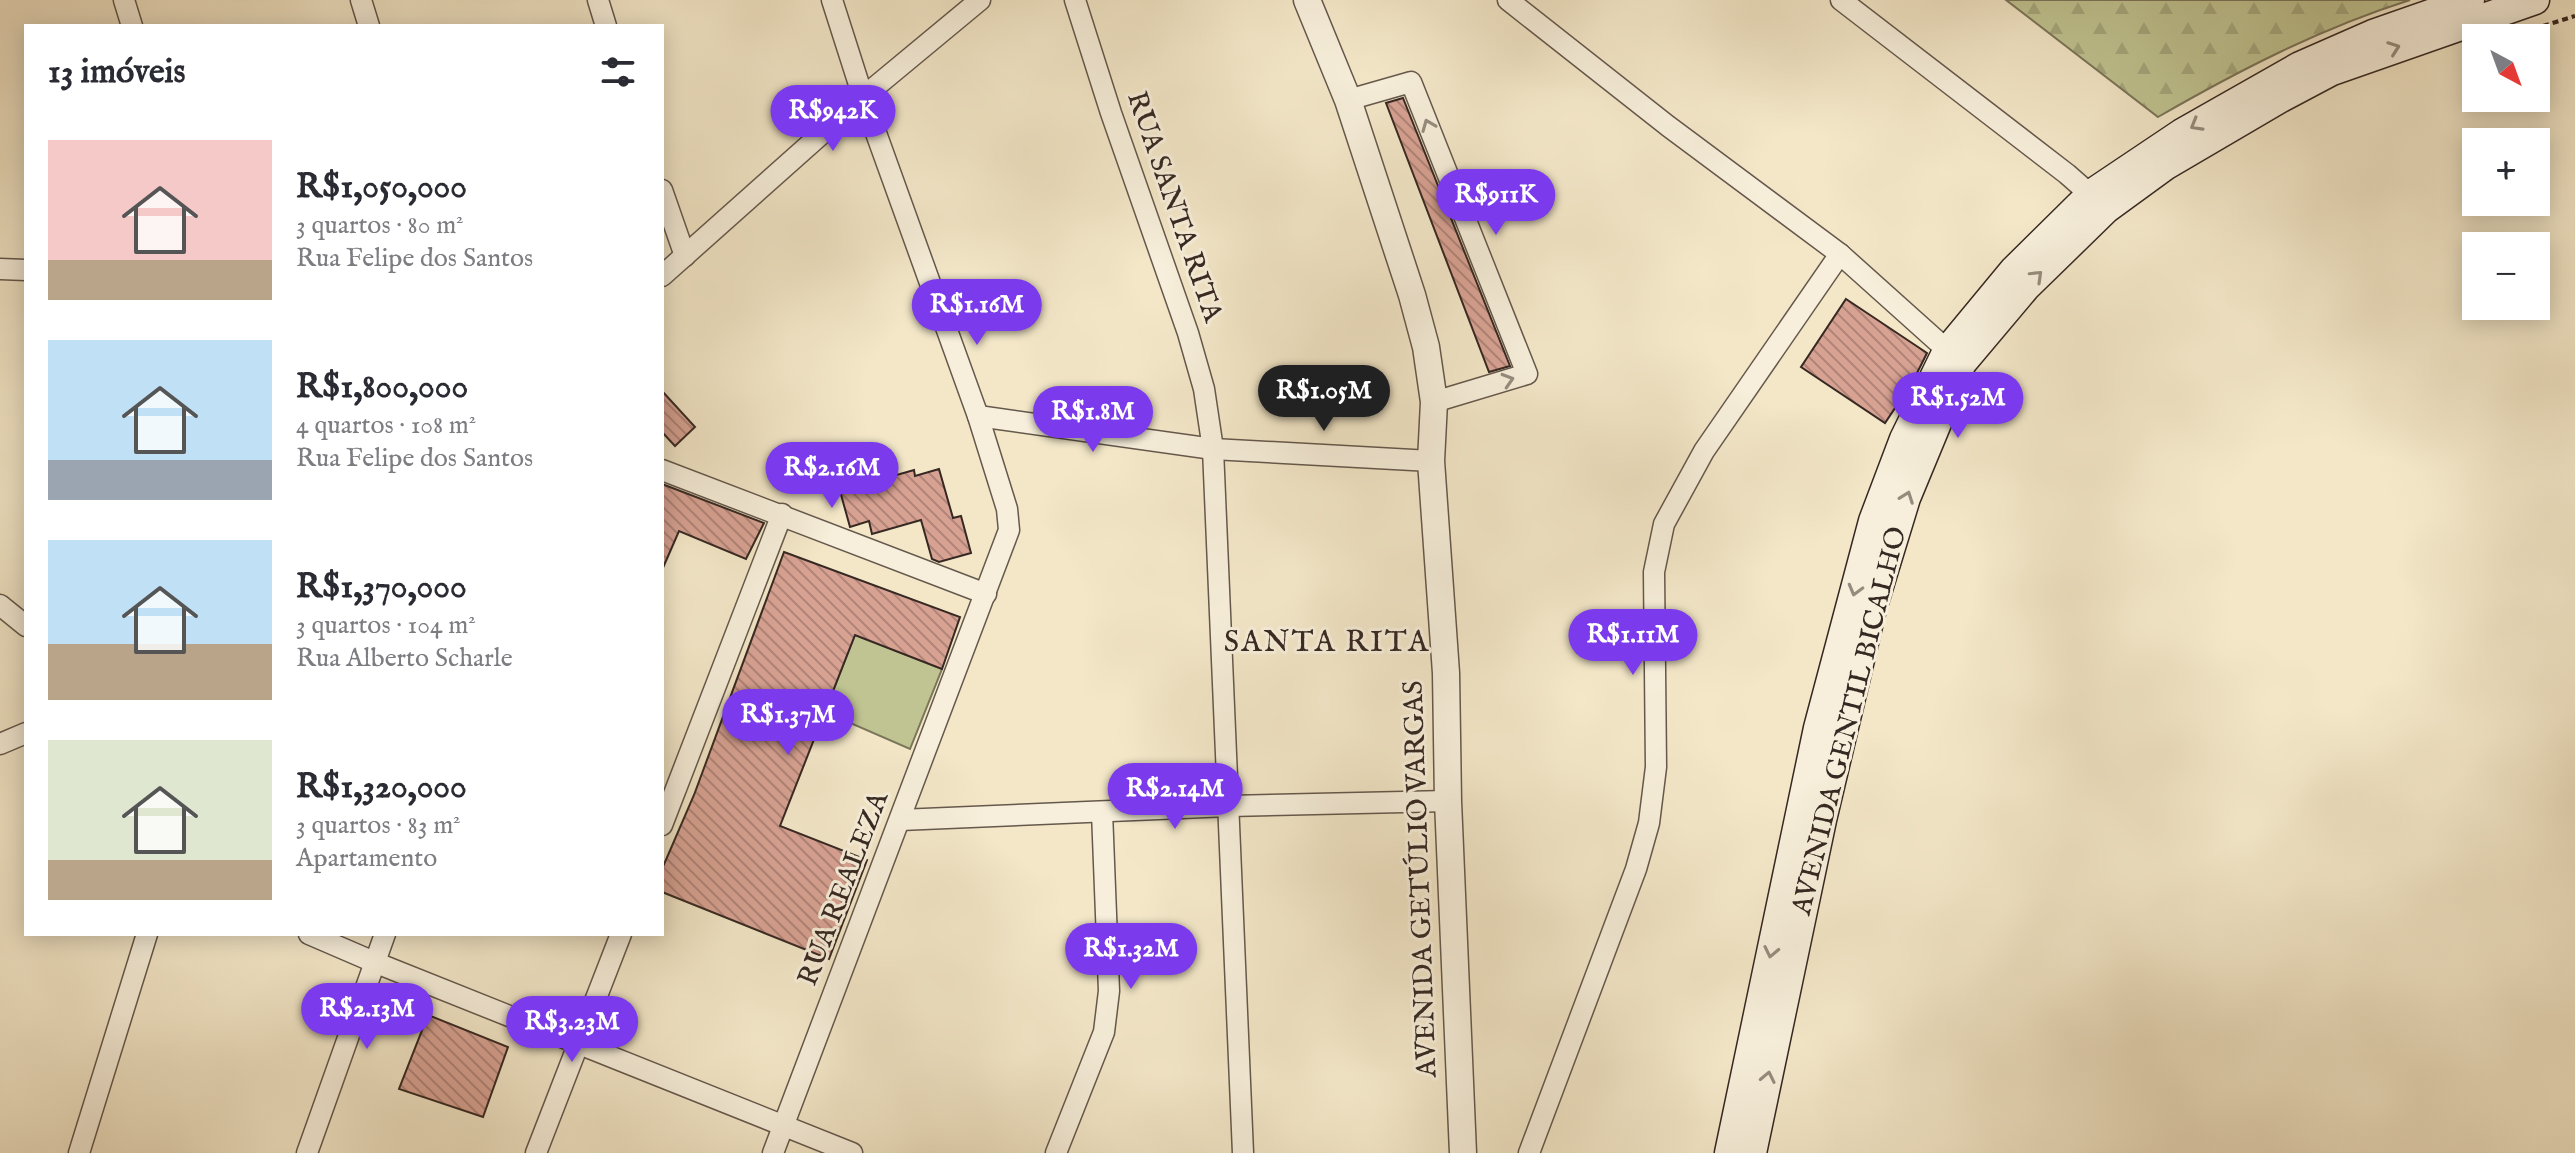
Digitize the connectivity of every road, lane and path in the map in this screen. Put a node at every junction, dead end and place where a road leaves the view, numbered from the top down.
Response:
1 (124, 0) edge
2 (361, 0) edge
3 (598, 0) edge
4 (832, 0) edge
5 (980, 0) edge
6 (1075, 0) edge
7 (1307, 0) edge
8 (1508, 0) edge
9 (1841, 0) edge
10 (2470, 0) edge
11 (2535, 0) edge
12 (2575, 16) edge
13 (131, 24) edge
14 (368, 24) edge
15 (605, 24) edge
16 (2550, 24) edge
17 (863, 97) junction
18 (1348, 100) junction
19 (664, 196) edge
20 (2098, 202) junction
21 (1840, 254) junction
22 (685, 256) junction
23 (0, 269) edge
24 (24, 270) edge
25 (664, 274) edge
26 (1955, 357) junction
27 (1434, 402) junction
28 (978, 416) junction
29 (1213, 449) junction
30 (1431, 461) junction
31 (664, 471) edge
32 (782, 514) junction
33 (986, 594) junction
34 (0, 605) edge
35 (24, 624) edge
36 (24, 734) edge
37 (0, 744) edge
38 (1448, 801) junction
39 (1229, 806) junction
40 (1102, 812) junction
41 (664, 820) edge
42 (900, 820) junction
43 (146, 936) edge
44 (314, 936) edge
45 (384, 936) edge
46 (620, 936) edge
47 (374, 962) junction
48 (580, 1043) junction
49 (782, 1127) junction
50 (79, 1153) edge
51 (307, 1153) edge
52 (536, 1153) edge
53 (773, 1153) edge
54 (852, 1153) edge
55 (1056, 1153) edge
56 (1243, 1153) edge
57 (1463, 1153) edge
58 (1529, 1153) edge
59 (1729, 1153) edge
60 (1752, 1153) edge

1 - 13 street
2 - 14 street
3 - 15 street
4 - 17 street, RUA REALEZA
5 - 17 street
6 - 29 street, RUA SANTA RITA
7 - 18 street, AVENIDA GETÚLIO VARGAS
8 - 21 street
9 - 20 street
10 -> 20 main road, AVENIDA GENTIL BICALHO
20 -> 11 main road, AVENIDA GENTIL BICALHO
12 - 16 path
17 - 22 street
17 - 28 street, RUA REALEZA
18 - 27 street, AVENIDA GETÚLIO VARGAS
27 -> 18 street
19 - 22 street
20 - 26 main road, AVENIDA GENTIL BICALHO
21 - 26 street
21 - 58 street
22 - 25 street
23 - 24 street
26 -> 59 main road, AVENIDA GENTIL BICALHO
60 -> 26 main road, AVENIDA GENTIL BICALHO
27 - 30 street, AVENIDA GETÚLIO VARGAS
28 - 29 street
28 - 33 street, RUA REALEZA
29 - 30 street
29 - 39 street, RUA SANTA RITA
30 - 38 street, AVENIDA GETÚLIO VARGAS
31 - 32 street
32 - 33 street
32 - 41 street
33 - 42 street, RUA REALEZA
34 - 35 street
36 - 37 street
38 - 39 street
38 - 57 street, AVENIDA GETÚLIO VARGAS
39 - 40 street
39 - 56 street, RUA SANTA RITA
40 - 42 street
40 - 55 street
42 - 49 street, RUA REALEZA
43 - 50 street
44 - 47 street
45 - 47 street
46 - 48 street
47 - 48 street
47 - 51 street
48 - 49 street
48 - 52 street
49 - 53 street, RUA REALEZA
49 - 54 street

